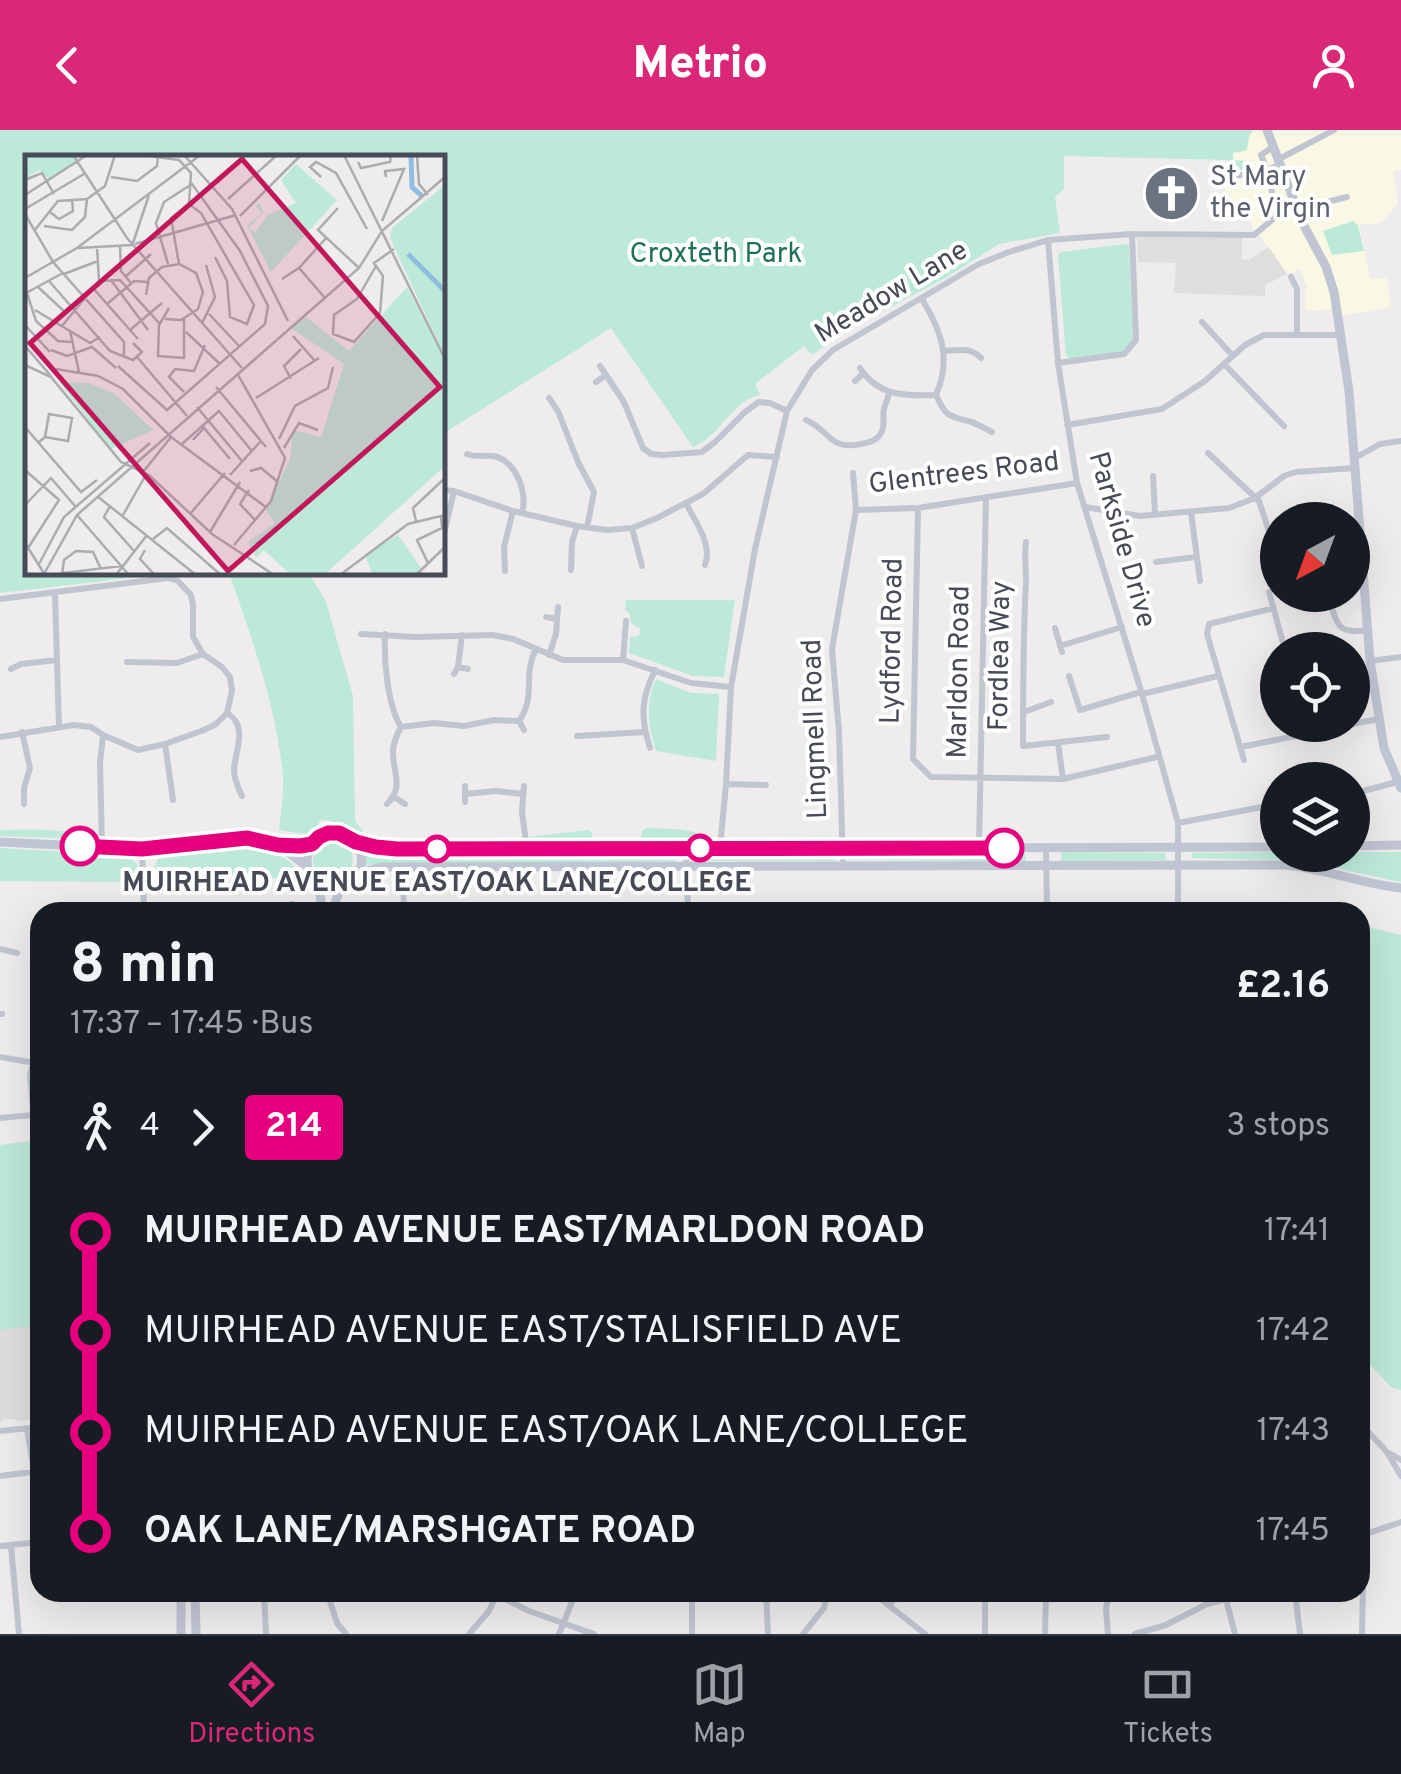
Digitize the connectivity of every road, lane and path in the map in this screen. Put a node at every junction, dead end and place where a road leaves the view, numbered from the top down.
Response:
1 (1267, 130) edge
2 (1334, 130) edge
3 (1273, 147) junction
4 (1279, 162) junction
5 (1268, 170) junction
6 (1224, 177) dead end
7 (1347, 196) dead end
8 (1297, 208) junction
9 (1278, 215) junction
10 (1132, 234) junction
11 (1048, 240) junction
12 (1291, 277) dead end
13 (922, 298) junction
14 (1202, 322) dead end
15 (1297, 334) junction
16 (1342, 334) junction
17 (979, 342) dead end
18 (945, 352) junction
19 (1232, 356) junction
20 (1058, 363) junction
21 (1224, 364) junction
22 (600, 366) dead end
23 (606, 374) junction
24 (855, 381) dead end
25 (596, 382) dead end
26 (889, 394) junction
27 (936, 395) junction
28 (549, 403) dead end
29 (787, 411) junction
30 (819, 416) dead end
31 (990, 419) dead end
32 (1067, 425) junction
33 (1284, 426) dead end
34 (1401, 441) edge
35 (1208, 453) dead end
36 (467, 454) dead end
37 (777, 457) junction
38 (1355, 463) junction
39 (853, 473) dead end
40 (1153, 476) dead end
41 (1078, 483) junction
42 (445, 490) edge
43 (454, 491) junction
44 (986, 497) junction
45 (1255, 498) junction
46 (686, 503) junction
47 (1260, 504) edge
48 (1084, 506) junction
49 (918, 508) junction
50 (856, 510) junction
51 (518, 512) junction
52 (1191, 512) junction
53 (1155, 514) junction
54 (577, 526) junction
55 (587, 527) junction
56 (632, 528) junction
57 (445, 529) edge
58 (1026, 542) dead end
59 (1196, 558) junction
60 (1156, 562) dead end
61 (705, 565) dead end
62 (642, 566) dead end
63 (571, 570) dead end
64 (505, 571) dead end
65 (1200, 581) dead end
66 (55, 594) junction
67 (0, 600) edge
68 (558, 607) dead end
69 (1260, 611) edge
70 (1334, 612) edge
71 (546, 617) dead end
72 (557, 619) junction
73 (1056, 628) dead end
74 (1122, 628) junction
75 (1367, 630) joint
76 (636, 631) dead end
77 (360, 634) dead end
78 (385, 634) junction
79 (462, 635) junction
80 (536, 649) junction
81 (202, 654) junction
82 (549, 654) junction
83 (1401, 656) edge
84 (58, 660) junction
85 (623, 660) junction
86 (1370, 661) joint
87 (128, 662) dead end
88 (468, 669) dead end
89 (11, 670) dead end
90 (655, 670) junction
91 (1069, 676) dead end
92 (1218, 676) junction
93 (730, 686) junction
94 (1142, 693) junction
95 (1051, 702) dead end
96 (1023, 712) junction
97 (227, 714) junction
98 (1379, 719) junction
99 (519, 721) junction
100 (1370, 721) edge
101 (583, 724) dead end
102 (59, 727) junction
103 (401, 727) junction
104 (524, 730) dead end
105 (22, 732) junction
106 (645, 732) junction
107 (0, 736) edge
108 (104, 736) junction
109 (1108, 737) dead end
110 (1262, 742) edge
111 (1058, 743) junction
112 (165, 744) junction
113 (1241, 746) junction
114 (650, 748) dead end
115 (1158, 756) junction
116 (1401, 756) edge
117 (1244, 760) dead end
118 (1388, 763) junction
119 (981, 779) junction
120 (1063, 779) junction
121 (726, 784) junction
122 (766, 785) dead end
123 (1399, 785) edge
124 (1370, 791) edge
125 (465, 794) dead end
126 (242, 796) dead end
127 (394, 797) junction
128 (173, 800) dead end
129 (24, 804) dead end
130 (387, 804) dead end
131 (406, 804) dead end
132 (1260, 807) edge
133 (1178, 823) junction
134 (0, 842) edge
135 (356, 842) junction
136 (312, 844) junction
137 (278, 845) junction
138 (1370, 845) edge
139 (1401, 845) edge
140 (1046, 847) junction
141 (1179, 847) junction
142 (102, 848) junction
143 (686, 848) junction
144 (720, 848) junction
145 (979, 848) junction
146 (1260, 848) edge
147 (142, 849) junction
148 (527, 849) junction
149 (842, 849) junction
150 (1046, 865) junction
151 (307, 866) junction
152 (843, 866) junction
153 (1179, 866) junction
154 (687, 867) junction
155 (358, 874) junction
156 (316, 880) junction
157 (402, 882) dead end
158 (344, 886) junction
159 (1401, 888) edge
160 (144, 902) edge
161 (321, 902) edge
162 (336, 902) edge
163 (404, 902) edge
164 (688, 902) edge
165 (1047, 902) edge
166 (1178, 902) edge
167 (0, 950) edge
168 (17, 954) dead end
169 (0, 1057) edge
170 (30, 1063) edge
171 (30, 1116) edge
172 (0, 1118) edge
173 (27, 1428) junction
174 (30, 1428) edge
175 (0, 1431) edge
176 (1370, 1434) edge
177 (30, 1441) edge
178 (1387, 1452) junction
179 (1401, 1460) edge
180 (30, 1472) edge
181 (0, 1476) edge
182 (1401, 1476) edge
183 (1401, 1522) edge
184 (1370, 1533) edge
185 (30, 1543) edge
186 (0, 1546) edge
187 (11, 1546) junction
188 (181, 1602) edge
189 (195, 1602) edge
190 (264, 1602) edge
191 (330, 1602) edge
192 (492, 1602) edge
193 (513, 1602) edge
194 (572, 1602) edge
195 (692, 1602) edge
196 (766, 1602) edge
197 (825, 1602) edge
198 (884, 1602) edge
199 (892, 1602) edge
200 (985, 1602) edge
201 (1046, 1602) edge
202 (1107, 1602) edge
203 (1212, 1602) edge
204 (1227, 1602) edge
205 (1297, 1602) edge
206 (1362, 1602) edge
207 (889, 1606) junction
208 (564, 1624) junction
209 (1167, 1630) edge
210 (19, 1634) edge
211 (181, 1634) edge
212 (196, 1634) edge
213 (266, 1634) edge
214 (346, 1634) edge
215 (469, 1634) edge
216 (560, 1634) edge
217 (594, 1634) edge
218 (692, 1634) edge
219 (768, 1634) edge
220 (804, 1634) edge
221 (925, 1634) edge
222 (985, 1634) edge
223 (1045, 1634) edge
224 (1108, 1634) edge
225 (1135, 1634) edge
226 (1236, 1634) edge
227 (1300, 1634) edge
228 (1362, 1634) edge

1 - 3 street
2 - 4 street
3 - 4 street
3 - 5 street
4 - 5 street
4 - 8 street
5 - 6 street
5 - 9 street
7 - 8 street, Meadow Lane
8 - 9 street, Meadow Lane
8 - 16 street
9 - 10 street, Meadow Lane
10 - 11 street, Meadow Lane
10 - 20 street
11 - 13 street, Meadow Lane
11 - 20 street, Parkside Drive
12 - 15 street
13 - 18 street
13 - 29 street, Meadow Lane
14 - 19 street
15 - 16 street
15 - 19 street
16 - 38 street
17 - 18 street
18 - 27 street
19 - 21 street
20 - 32 street, Parkside Drive
21 - 32 street
21 - 33 street
22 - 23 street
23 - 25 street
23 - 29 street
24 - 26 street
26 - 27 street
26 - 30 street
27 - 31 street
28 - 55 street
29 - 37 street, Meadow Lane
32 - 41 street, Parkside Drive
34 - 38 street
35 - 45 street
36 - 51 street
37 - 46 street
37 - 93 street, Meadow Lane
38 - 45 street
38 - 75 street
39 - 50 street, Lingmell Road
40 - 53 street
41 - 44 street, Glentrees Road
41 - 48 street, Parkside Drive
42 - 43 street
43 - 51 street
43 - 57 street
44 - 49 street, Glentrees Road
44 - 119 street, Marldon Road
45 - 47 street
45 - 52 street
46 - 56 street
46 - 61 street
48 - 53 street
48 - 74 street, Parkside Drive
49 - 50 street, Glentrees Road
49 - 119 street, Lydford Road
50 - 149 street, Lingmell Road
51 - 54 street
51 - 64 street
52 - 53 street
52 - 59 street
54 - 55 street
54 - 63 street
55 - 56 street
56 - 62 street
58 - 96 street, Fordlea Way
59 - 60 street
59 - 65 street
66 - 67 street
66 - 81 street
66 - 84 street
68 - 72 street
69 - 92 street
70 - 75 street
71 - 72 street
72 - 82 street
73 - 74 street
74 - 94 street, Parkside Drive
76 - 85 street
77 - 78 street
78 - 79 street
78 - 103 street
79 - 80 street
79 - 88 street
80 - 82 street
80 - 99 street
81 - 87 street
81 - 97 street
82 - 85 street
83 - 86 street
84 - 89 street
84 - 102 street
85 - 90 street
86 - 98 street
90 - 93 street
90 - 106 street
91 - 94 street
92 - 94 street
92 - 113 street
93 - 121 street, Meadow Lane
94 - 115 street, Parkside Drive
95 - 96 street
96 - 111 street, Fordlea Way
97 - 112 street
97 - 126 street
98 - 100 street
98 - 118 street
99 - 103 street
99 - 104 street
101 - 106 street
102 - 105 street
102 - 108 street
103 - 127 street
105 - 107 street
105 - 129 street
106 - 114 street
108 - 112 street
108 - 142 street
109 - 111 street, Fordlea Way
110 - 113 street
111 - 120 street
112 - 128 street
113 - 117 street
115 - 120 street, Lydford Road
115 - 133 street, Parkside Drive
116 - 118 street
118 - 123 street
119 - 120 street, Lydford Road
119 - 145 street, Marldon Road
121 - 122 street
121 - 144 street, Meadow Lane
123 - 124 street
125 - 148 street
127 - 130 street
127 - 131 street
132 - 133 street
133 - 141 street, Parkside Drive
134 - 142 street
135 - 136 street
135 - 148 street
135 - 155 street
136 - 137 street
136 - 151 street
137 - 147 street
137 - 151 street
138 - 139 street
140 - 141 street
140 - 145 street
140 - 150 street
141 - 146 street
141 - 153 street, Parkside Drive
142 - 147 street
143 - 144 street
143 - 148 street
143 - 154 street
144 - 149 street
145 - 149 street
147 - 160 street
149 - 152 street, Lingmell Road
150 - 152 street
150 - 153 street
150 - 165 street
151 - 156 street
152 - 154 street
153 - 159 street
153 - 166 street, Parkside Drive
154 - 155 street
154 - 164 street
155 - 158 street
156 - 158 street
156 - 161 street
157 - 163 street
158 - 162 street
167 - 168 street
169 - 170 street
171 - 172 street
173 - 174 street
173 - 175 street
173 - 177 street
176 - 178 street
178 - 179 street
178 - 182 street
180 - 181 street
183 - 184 street
185 - 187 street
186 - 187 street
187 - 210 street
188 - 211 street
189 - 212 street
190 - 213 street
191 - 214 street
192 - 215 street
193 - 208 street
194 - 208 street
195 - 218 street
196 - 219 street
197 - 220 street
198 - 207 street
199 - 207 street
200 - 222 street
201 - 223 street
202 - 224 street
203 - 209 street
204 - 226 street
205 - 227 street
206 - 228 street
207 - 221 street
208 - 216 street
208 - 217 street
209 - 225 street

